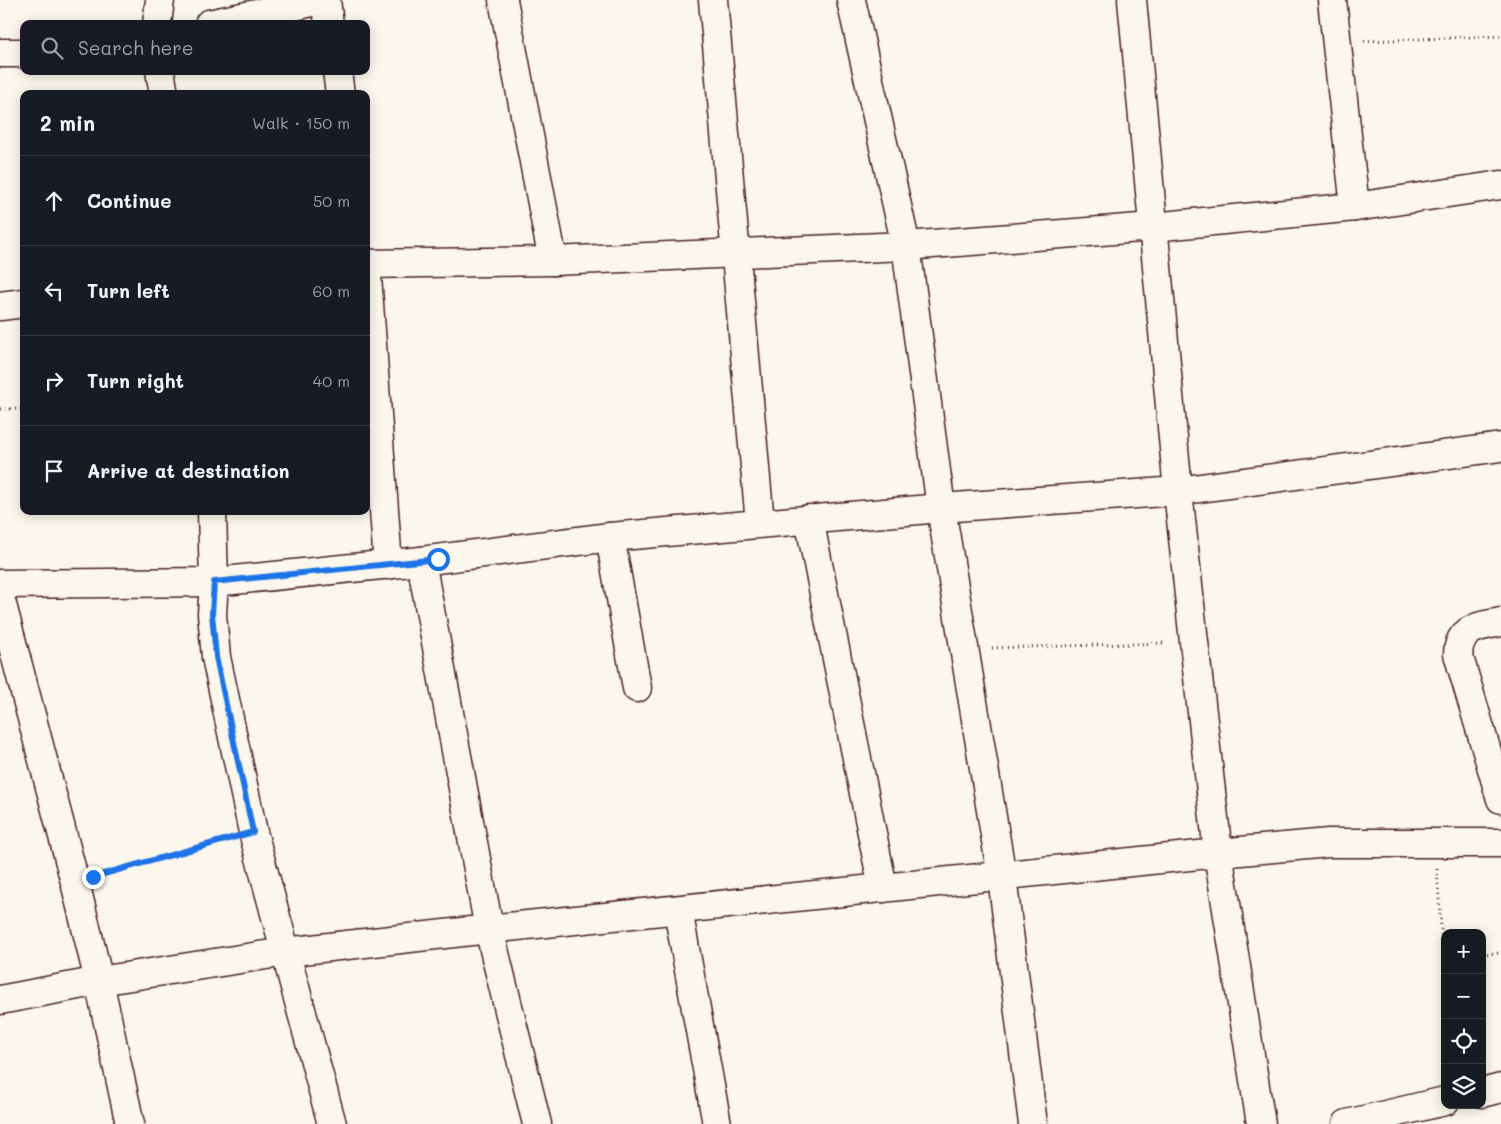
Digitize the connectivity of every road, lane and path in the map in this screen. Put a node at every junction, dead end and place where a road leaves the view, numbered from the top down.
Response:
1 (160, 0) edge
2 (324, 0) edge
3 (503, 0) edge
4 (713, 0) edge
5 (851, 0) edge
6 (1132, 0) edge
7 (1332, 0) edge
8 (157, 20) edge
9 (227, 20) edge
10 (328, 20) edge
11 (1501, 36) edge
12 (1337, 42) junction
13 (0, 53) edge
14 (20, 53) edge
15 (161, 75) edge
16 (338, 75) edge
17 (163, 90) edge
18 (339, 90) edge
19 (1501, 185) edge
20 (1355, 207) junction
21 (1153, 228) junction
22 (906, 246) junction
23 (737, 254) junction
24 (553, 262) junction
25 (370, 264) edge
26 (20, 303) edge
27 (0, 306) edge
28 (370, 319) edge
29 (0, 409) edge
30 (20, 409) edge
31 (1501, 447) edge
32 (1178, 491) junction
33 (941, 508) junction
34 (212, 515) edge
35 (810, 519) junction
36 (760, 523) junction
37 (610, 537) junction
38 (421, 561) junction
39 (388, 565) junction
40 (214, 582) junction
41 (0, 584) edge
42 (0, 597) edge
43 (1501, 622) edge
44 (1194, 642) junction
45 (963, 649) junction
46 (637, 688) dead end
47 (1501, 799) edge
48 (253, 832) junction
49 (1435, 843) junction
50 (1501, 843) edge
51 (1218, 853) junction
52 (1002, 876) junction
53 (75, 882) junction
54 (883, 888) junction
55 (678, 910) junction
56 (489, 929) junction
57 (1441, 929) edge
58 (285, 952) junction
59 (1501, 953) edge
60 (1486, 954) edge
61 (99, 981) junction
62 (0, 1000) edge
63 (1501, 1088) edge
64 (1486, 1092) edge
65 (1441, 1102) edge
66 (130, 1124) edge
67 (332, 1124) edge
68 (537, 1124) edge
69 (717, 1124) edge
70 (1033, 1124) edge
71 (1261, 1124) edge
72 (1347, 1124) edge

1 - 8 street
2 - 9 street
2 - 10 street
3 - 24 street
4 - 23 street
5 - 22 street
6 - 21 street
7 - 12 street
11 - 12 path
12 - 20 street
13 - 14 street
15 - 17 street
16 - 18 street
19 - 20 street
20 - 21 street
21 - 22 street
21 - 32 street
22 - 23 street
22 - 33 street
23 - 24 street
23 - 36 street
24 - 25 street
26 - 27 street
28 - 39 street
29 - 30 path
31 - 32 street
32 - 33 street
32 - 44 street
33 - 35 street
33 - 45 street
34 - 40 street
35 - 36 street
35 - 54 street
36 - 37 street
37 - 38 street
37 - 46 street
38 - 39 street
38 - 56 street
39 - 40 street
40 - 41 street
40 - 48 street
42 - 53 street
43 - 47 street
44 - 45 path
44 - 51 street
45 - 52 street
48 - 53 path
48 - 58 street
49 - 50 street
49 - 51 street
49 - 57 path
51 - 52 street
51 - 71 street
52 - 54 street
52 - 70 street
53 - 61 street
54 - 55 street
55 - 56 street
55 - 69 street
56 - 58 street
56 - 68 street
58 - 61 street
58 - 67 street
59 - 60 path
61 - 62 street
61 - 66 street
63 - 64 street
65 - 72 street

